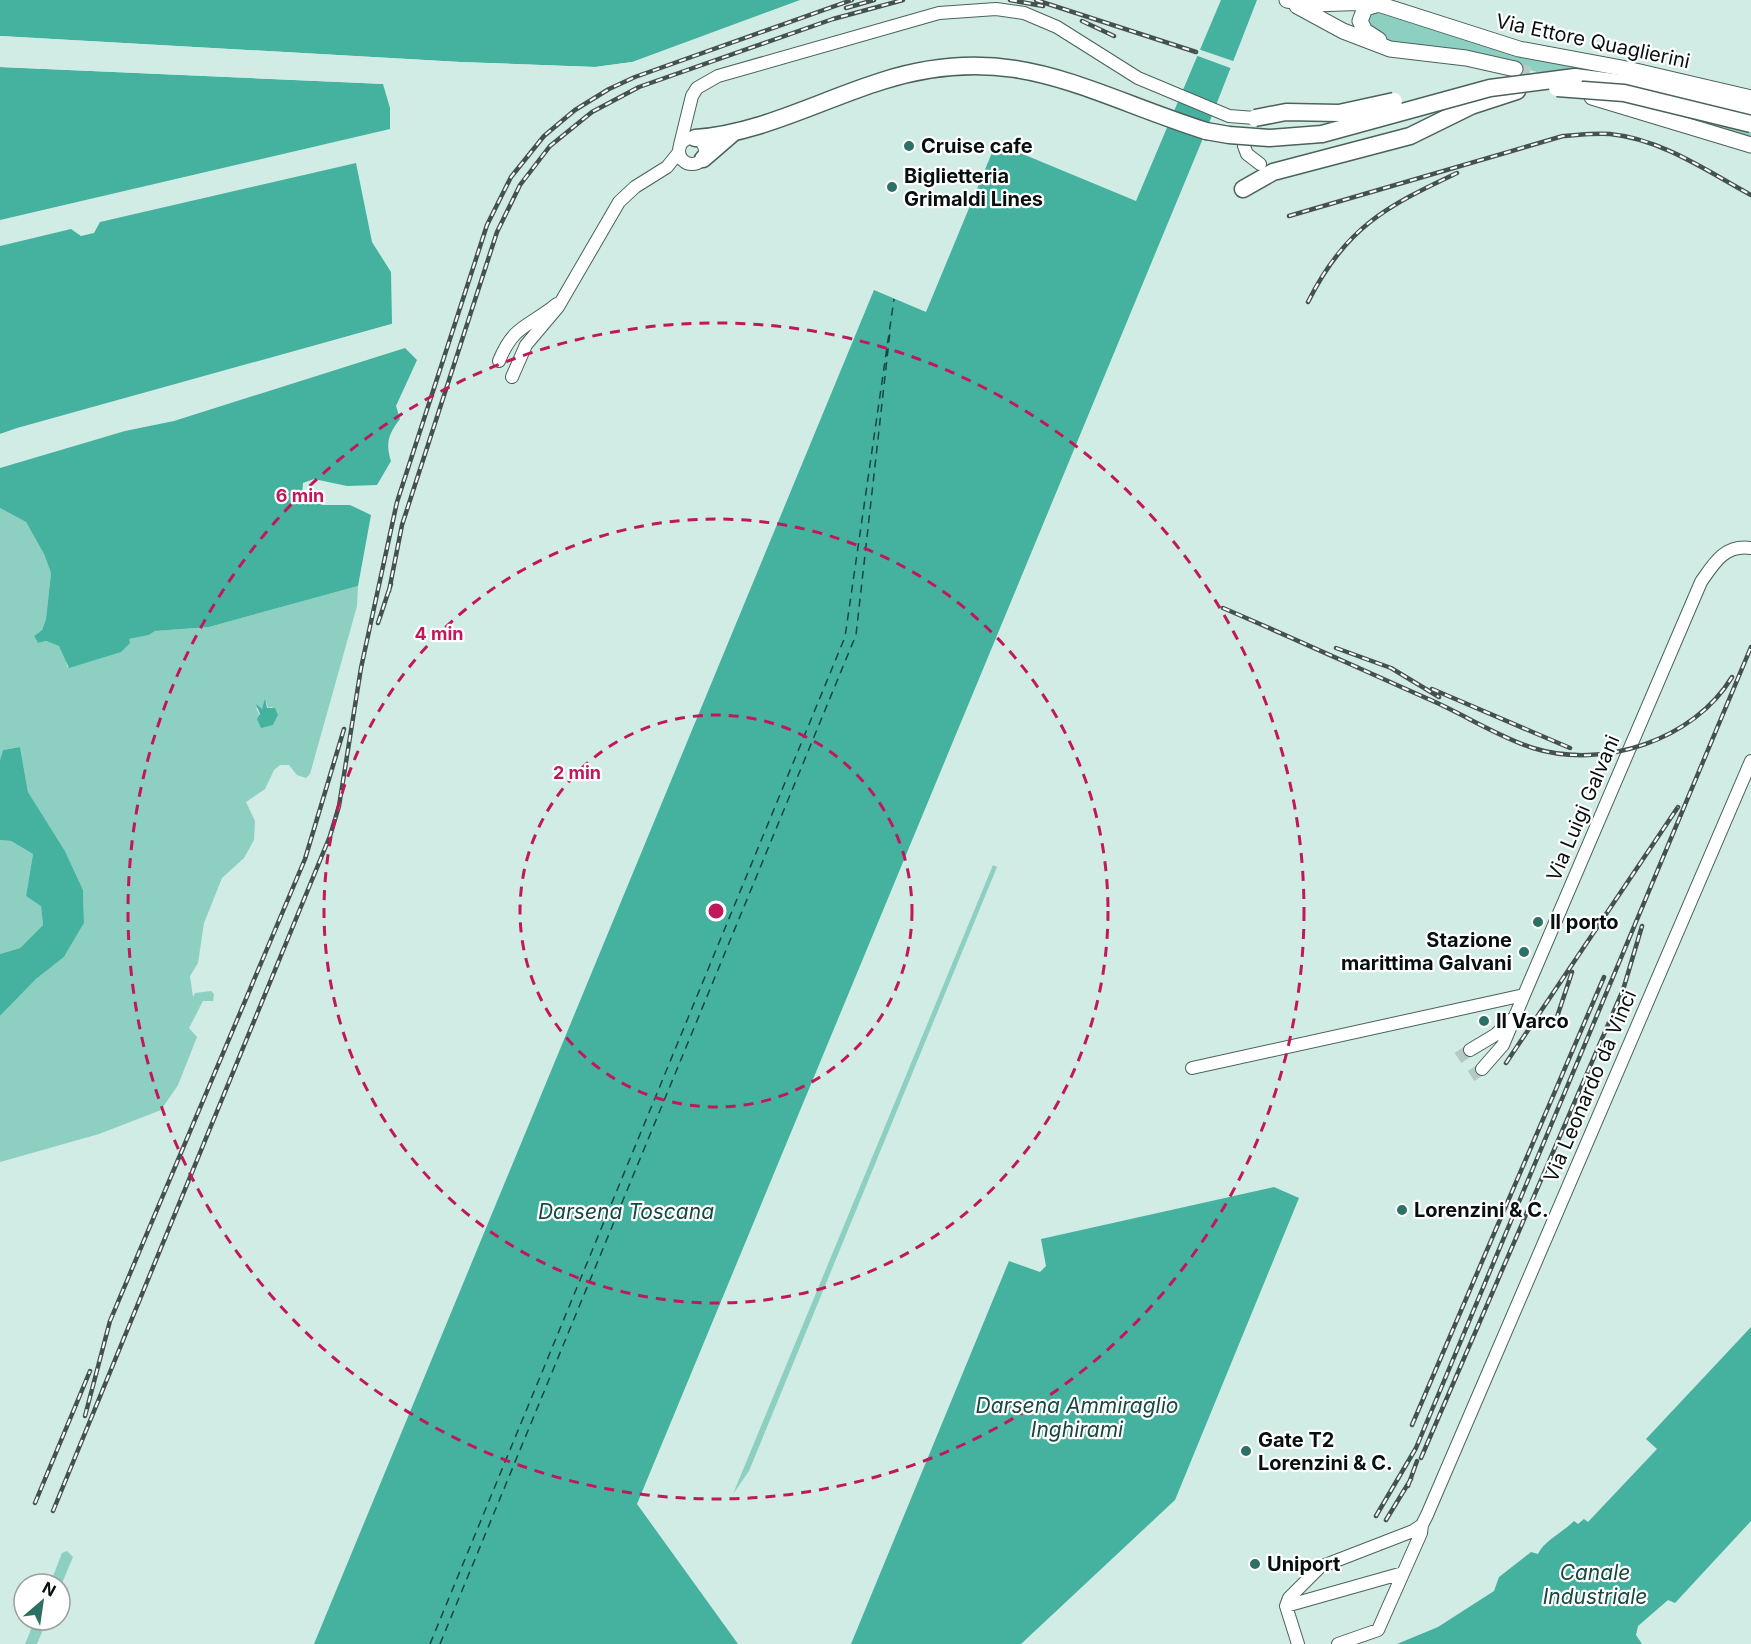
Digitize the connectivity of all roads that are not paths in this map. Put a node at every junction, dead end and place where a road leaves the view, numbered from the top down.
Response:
1 (1287, 0) edge
2 (1379, 4) junction
3 (1317, 9) junction
4 (1410, 51) junction
5 (1515, 69) tunnel mouth
6 (1575, 77) junction
7 (1517, 91) junction
8 (1592, 97) dead end
9 (1751, 98) edge
10 (1217, 111) junction
11 (1751, 113) edge
12 (1254, 118) joint
13 (1751, 124) edge
14 (1234, 128) dead end
15 (1347, 128) junction
16 (733, 134) junction
17 (687, 143) junction
18 (1751, 145) edge
19 (1244, 146) dead end
20 (700, 161) junction
21 (1260, 164) joint
22 (1285, 168) junction
23 (652, 177) junction
24 (1243, 189) dead end
25 (562, 299) junction
26 (499, 362) dead end
27 (512, 377) dead end
28 (1751, 548) edge
29 (1751, 761) edge
30 (1524, 995) junction
31 (1515, 1017) junction
32 (1470, 1050) tunnel mouth
33 (1192, 1068) dead end
34 (1482, 1070) tunnel mouth
35 (1422, 1525) junction
36 (1403, 1573) junction
37 (1286, 1606) junction
38 (1298, 1644) edge
39 (1338, 1644) edge

1 - 3 main road
2 - 3 main road, Via Ettore Quaglierini
2 - 4 main road
2 - 9 main road, Via Ettore Quaglierini
3 - 4 main road
4 - 5 main road
6 - 11 highway
6 - 12 highway, bridge
6 - 15 highway, bridge
7 - 13 highway, bridge
7 - 15 highway, bridge
7 - 22 highway
8 - 18 main road
10 - 12 street
10 - 14 street
10 - 17 street
15 - 16 highway, bridge
16 - 17 highway
16 - 20 highway
17 - 20 street
17 - 20 street
17 - 23 street
19 - 21 street
20 - 23 street
21 - 22 highway
22 - 24 highway
23 - 25 street
25 - 26 street
25 - 27 street
28 - 30 street, Via Luigi Galvani
29 - 35 street, Via Leonardo da Vinci
30 - 31 street, Via Luigi Galvani
30 - 33 street
31 - 32 street
31 - 34 street, Via Luigi Galvani
35 - 36 street, Via Leonardo da Vinci
35 - 37 street
36 - 37 street
36 - 39 street, Via Leonardo da Vinci
37 - 38 street

